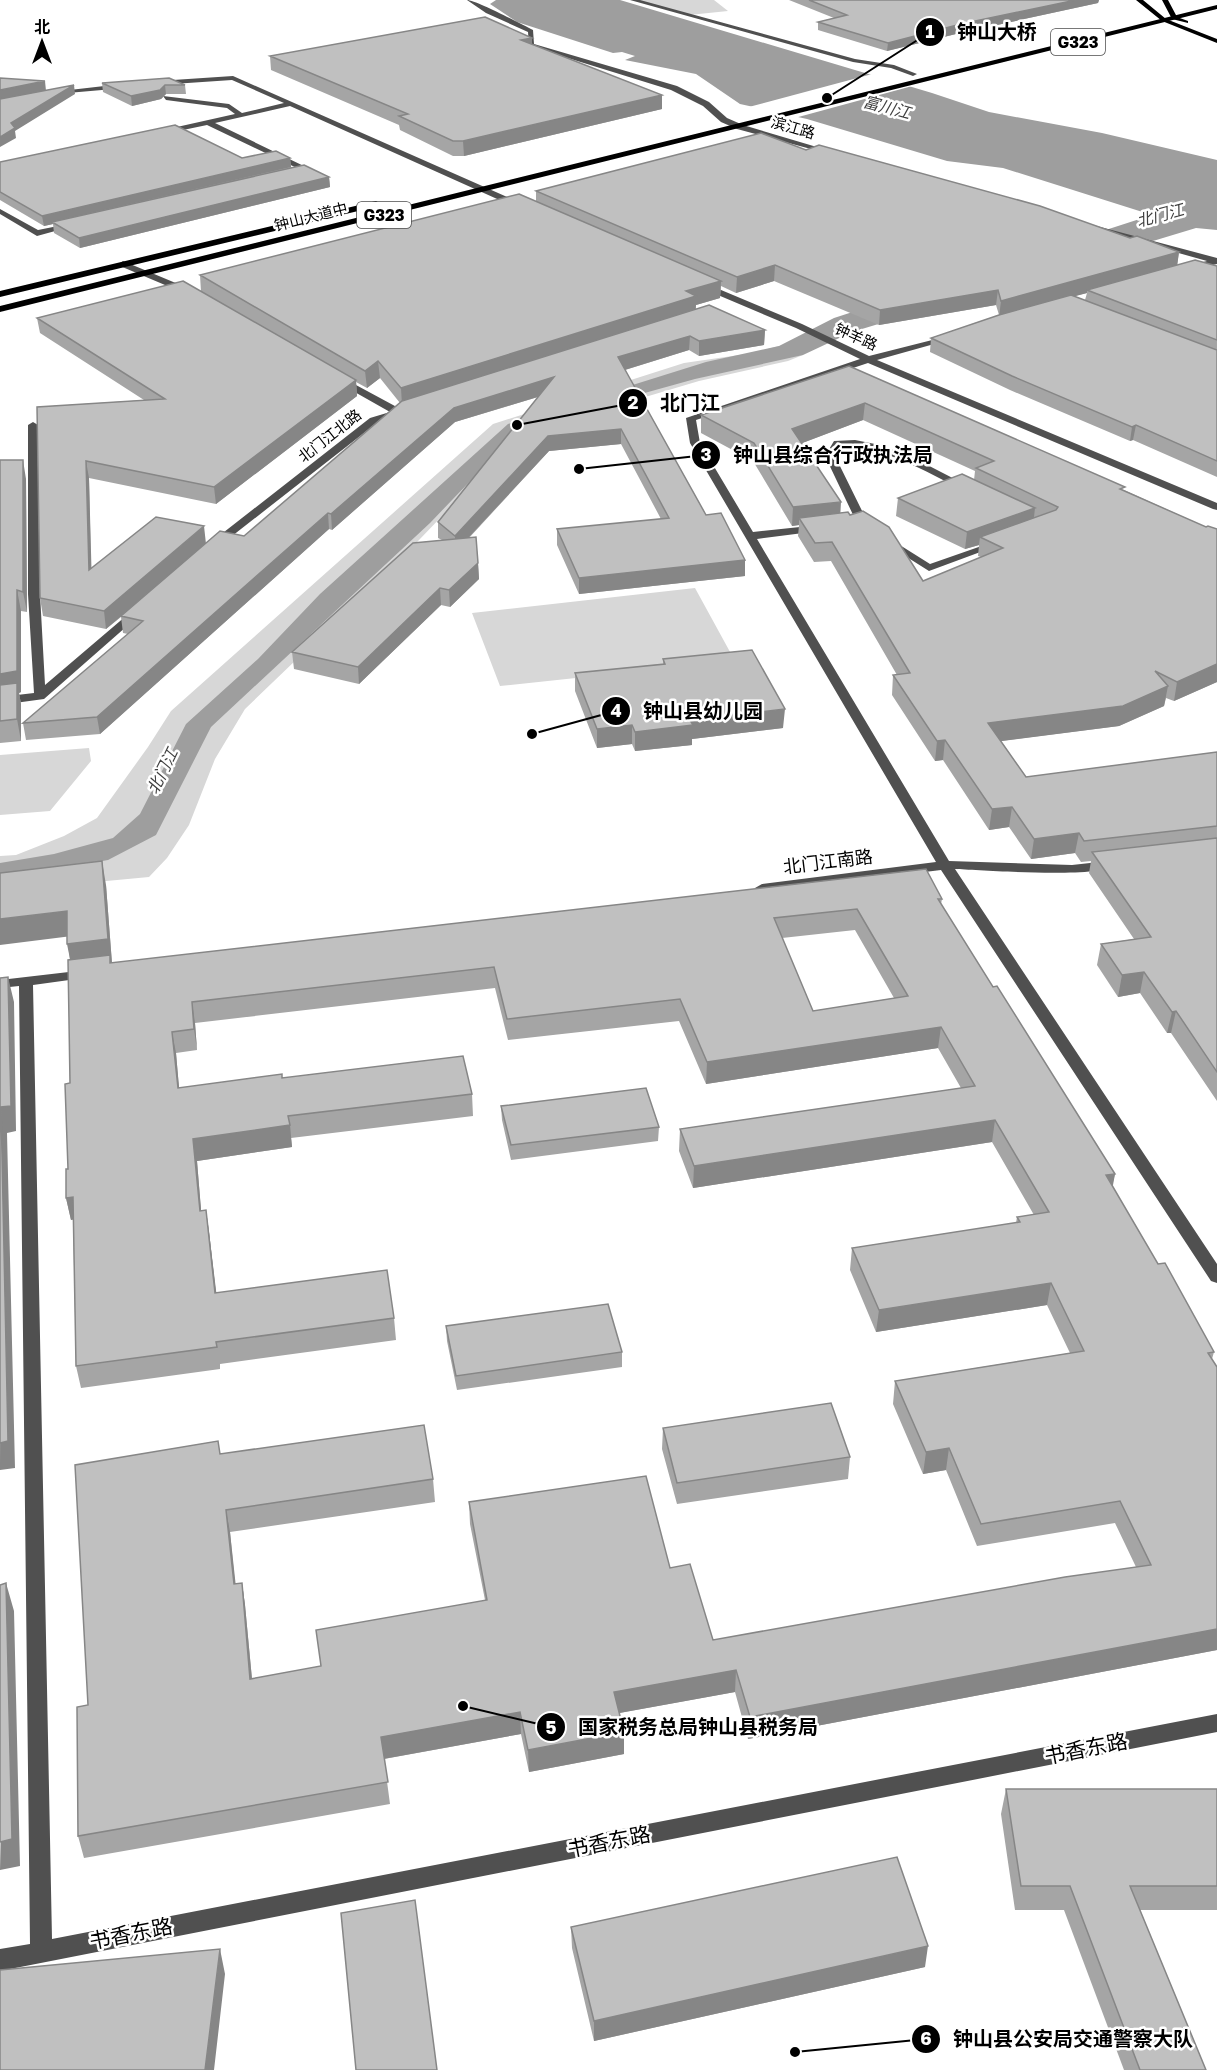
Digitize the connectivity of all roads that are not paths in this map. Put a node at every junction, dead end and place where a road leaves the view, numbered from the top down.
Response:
1 (470, 0) edge
2 (633, 0) edge
3 (1139, 0) edge
4 (1165, 0) edge
5 (1205, 0) edge
6 (1194, 3) dead end
7 (1182, 5) dead end
8 (1217, 7) edge
9 (1171, 8) junction
10 (1155, 13) junction
11 (1174, 18) junction
12 (1164, 20) junction
13 (1217, 34) edge
14 (1217, 41) edge
15 (918, 72) junction
16 (146, 84) edge
17 (136, 85) edge
18 (51, 93) edge
19 (166, 99) edge
20 (291, 104) junction
21 (240, 116) junction
22 (724, 120) junction
23 (208, 123) junction
24 (740, 127) junction
25 (150, 135) edge
26 (843, 156) edge
27 (284, 175) edge
28 (466, 182) junction
29 (432, 190) dead end
30 (484, 190) junction
31 (387, 201) dead end
32 (526, 208) edge
33 (0, 211) edge
34 (82, 223) edge
35 (1084, 224) edge
36 (1217, 261) edge
37 (123, 264) junction
38 (144, 273) junction
39 (1172, 274) edge
40 (697, 284) edge
41 (0, 294) edge
42 (198, 296) edge
43 (741, 303) junction
44 (730, 306) dead end
45 (0, 309) edge
46 (959, 334) edge
47 (870, 359) junction
48 (330, 374) edge
49 (33, 425) dead end
50 (975, 492) edge
51 (1217, 507) edge
52 (872, 530) junction
53 (751, 536) junction
54 (1005, 541) edge
55 (209, 550) edge
56 (147, 604) edge
57 (40, 696) junction
58 (0, 701) edge
59 (1117, 864) edge
60 (945, 865) junction
61 (745, 890) edge
62 (96, 972) edge
63 (26, 981) junction
64 (0, 984) edge
65 (1217, 1277) edge
66 (1217, 1723) edge
67 (41, 1952) junction
68 (0, 1960) edge

1 - 22 street, 滨江路
2 - 15 street
3 - 10 main road
4 - 9 main road
5 - 6 highway
7 - 9 highway, G323
8 - 11 highway, G323
9 - 10 highway, G323
9 - 11 main road
10 - 12 main road
10 - 15 highway, G323
11 - 12 highway, G323
11 - 13 main road
12 - 14 main road
12 - 24 highway, 钟山大道中 / G323
15 - 22 highway, G323
16 - 20 street
17 - 18 street
19 - 21 street
20 - 21 street
20 - 28 street
21 - 23 street
22 - 24 street, 滨江路
22 - 28 highway, G323
23 - 25 street
23 - 27 street
24 - 26 street, 滨江路
24 - 30 highway, 钟山大道中 / G323
28 - 29 highway, G323
28 - 30 street
30 - 32 street
30 - 38 highway, 钟山大道中 / G323
31 - 37 highway, 钟山大道中 / G323
33 - 34 street
35 - 36 street
36 - 39 street
37 - 38 street
37 - 41 highway, 钟山大道中 / G323
38 - 42 street
38 - 45 highway, 钟山大道中 / G323
40 - 43 street, 钟羊路
43 - 44 street
43 - 47 street, 钟羊路
46 - 47 street
47 - 51 street, 钟羊路
47 - 53 street
48 - 55 street, 北门江北路
49 - 57 street
50 - 52 street
52 - 53 street
52 - 54 street
53 - 60 street
56 - 57 street
57 - 58 street
59 - 60 street, 北门江南路
60 - 61 street, 北门江南路
60 - 65 street
62 - 63 street
63 - 64 street
63 - 67 street
66 - 67 street, 书香东路
67 - 68 street, 书香东路

